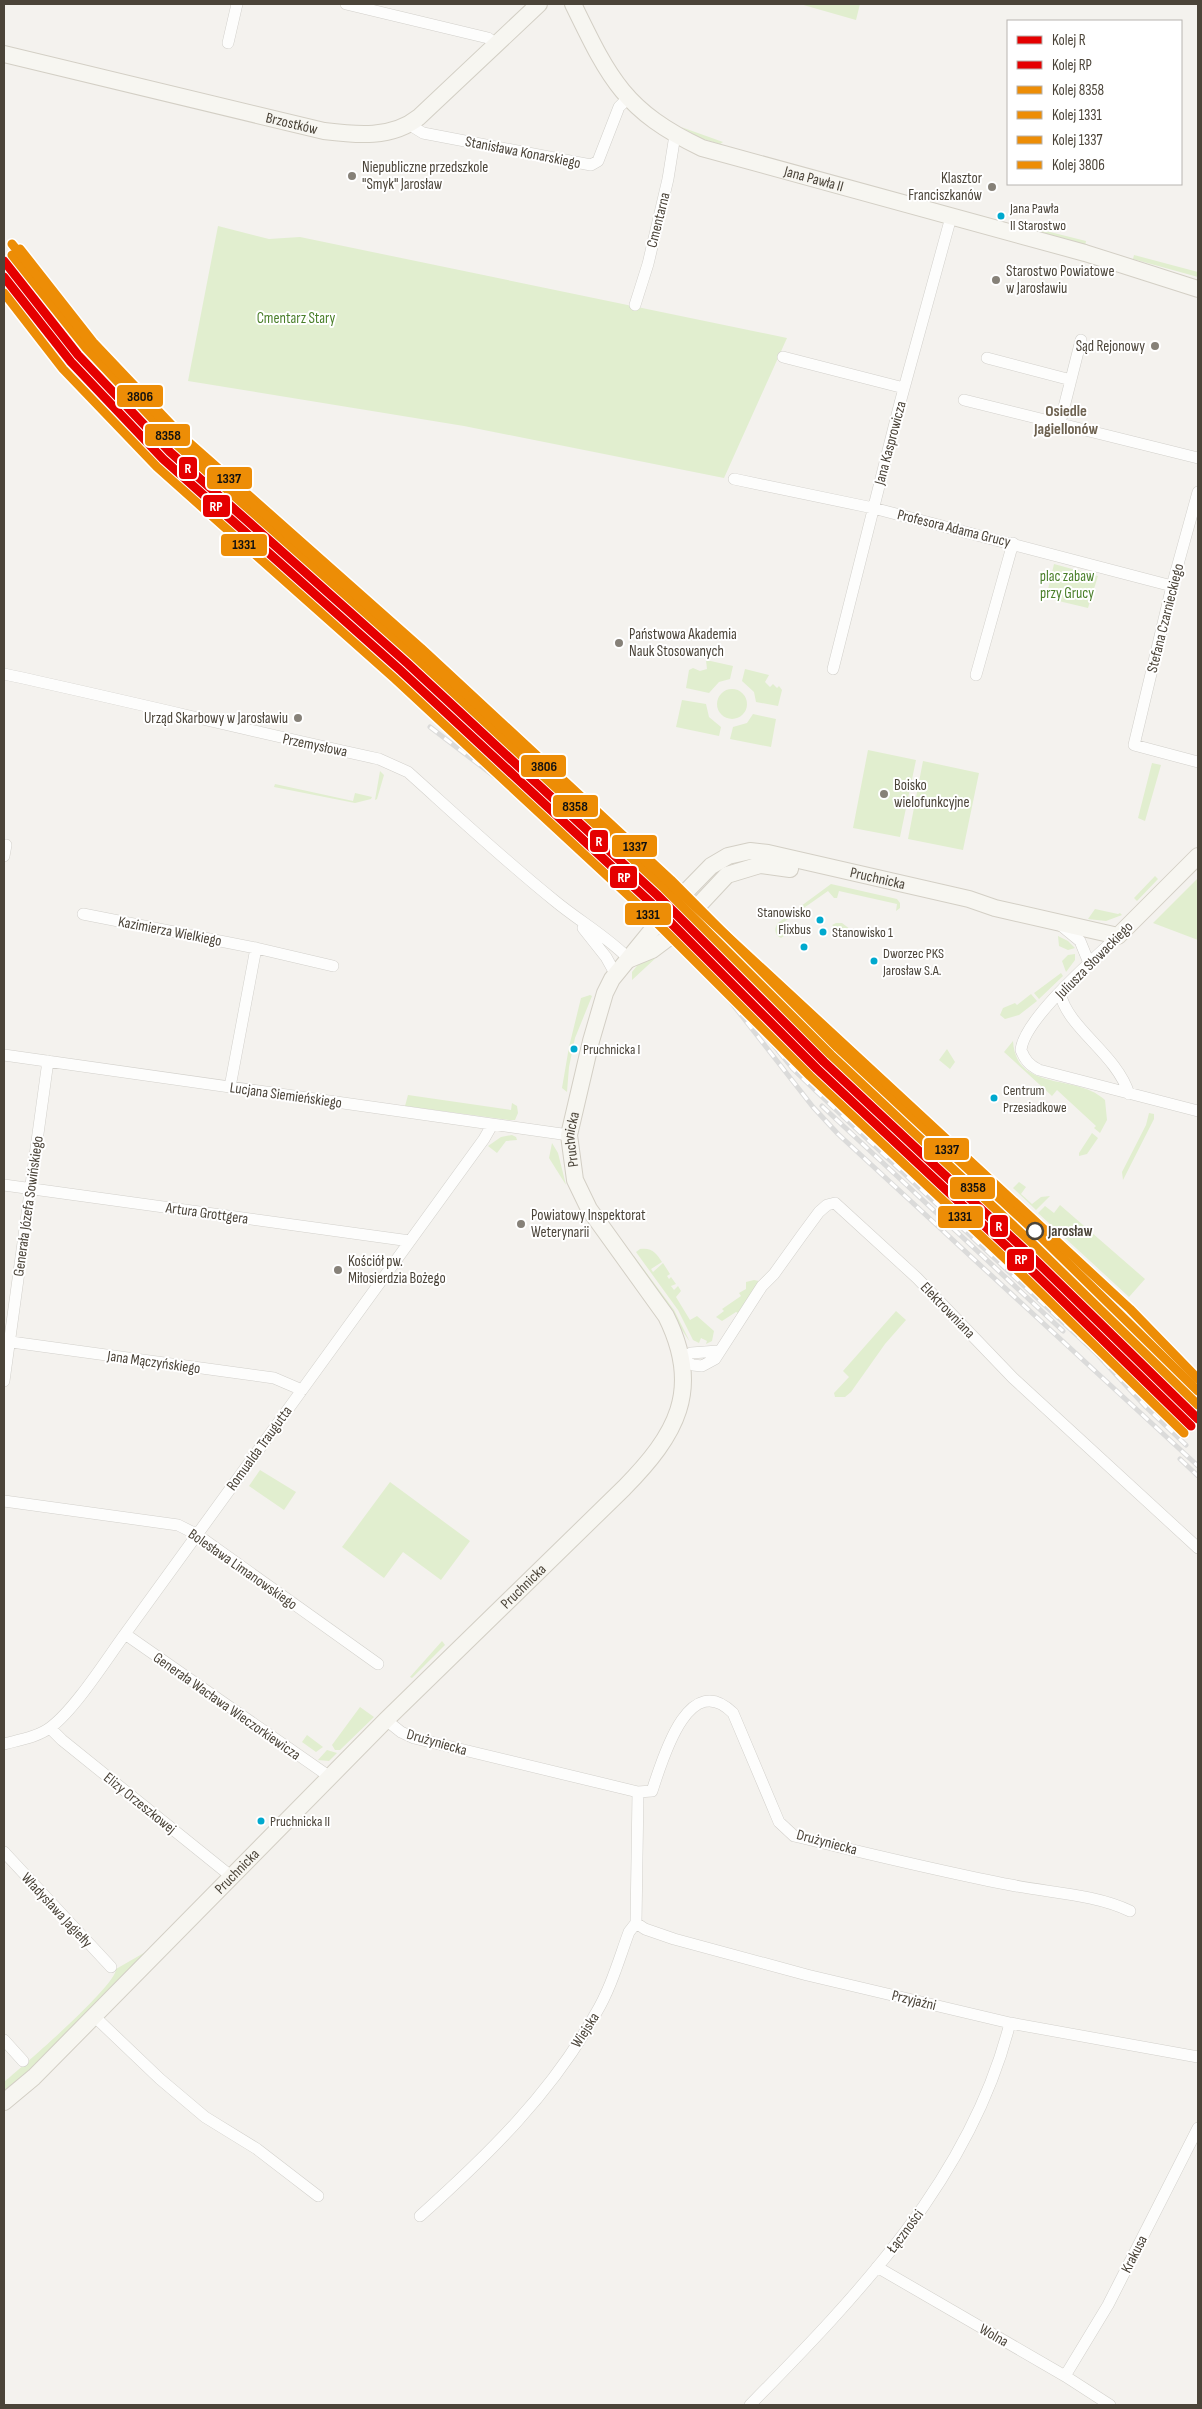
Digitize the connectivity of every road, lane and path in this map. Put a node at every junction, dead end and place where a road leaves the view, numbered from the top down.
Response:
1 (237, 4) edge
2 (346, 4) edge
3 (539, 4) edge
4 (573, 4) edge
5 (228, 43) dead end
6 (496, 44) junction
7 (4, 54) edge
8 (628, 99) junction
9 (410, 125) junction
10 (675, 135) junction
11 (951, 217) junction
12 (1118, 263) junction
13 (1198, 282) edge
14 (1198, 289) edge
15 (635, 304) dead end
16 (1081, 340) dead end
17 (783, 357) dead end
18 (987, 358) dead end
19 (1071, 380) junction
20 (904, 388) junction
21 (964, 400) dead end
22 (1060, 423) junction
23 (1198, 458) edge
24 (734, 479) dead end
25 (1198, 492) edge
26 (873, 508) junction
27 (1012, 543) junction
28 (1172, 586) junction
29 (832, 669) dead end
30 (4, 674) edge
31 (976, 675) dead end
32 (1198, 762) edge
33 (1198, 856) edge
34 (83, 914) dead end
35 (576, 919) junction
36 (1057, 923) junction
37 (1118, 936) junction
38 (256, 948) junction
39 (630, 960) junction
40 (1089, 964) junction
41 (333, 966) dead end
42 (616, 975) junction
43 (1060, 993) junction
44 (4, 1055) edge
45 (48, 1061) junction
46 (230, 1087) junction
47 (1130, 1094) junction
48 (1198, 1112) edge
49 (492, 1125) junction
50 (569, 1135) junction
51 (4, 1185) edge
52 (30, 1188) junction
53 (410, 1241) junction
54 (6, 1342) edge
55 (682, 1359) junction
56 (4, 1381) edge
57 (302, 1390) junction
58 (4, 1501) edge
59 (196, 1534) junction
60 (1198, 1548) edge
61 (125, 1634) junction
62 (378, 1664) dead end
63 (386, 1720) junction
64 (50, 1728) junction
65 (4, 1744) edge
66 (330, 1777) junction
67 (638, 1792) junction
68 (4, 1852) edge
69 (232, 1878) junction
70 (1130, 1912) dead end
71 (636, 1923) junction
72 (111, 1967) dead end
73 (95, 2017) junction
74 (1010, 2024) junction
75 (4, 2040) edge
76 (1198, 2057) edge
77 (23, 2061) dead end
78 (4, 2102) edge
79 (1198, 2128) edge
80 (318, 2196) dead end
81 (420, 2216) dead end
82 (877, 2267) junction
83 (1065, 2376) junction
84 (750, 2405) edge
85 (1110, 2405) edge

1 - 5 street
2 - 6 street
3 - 6 main road, Brzostków
4 - 8 main road, Jana Pawła II
6 - 9 main road, Brzostków
7 - 9 main road, Brzostków
8 - 9 street, Stanisława Konarskiego
8 - 10 main road, Jana Pawła II
10 - 11 main road, Jana Pawła II
10 - 15 street, Cmentarna
11 - 12 main road, Jana Pawła II
11 - 20 street, Jana Kasprowicza
12 - 13 main road, Jana Pawła II
12 - 14 main road, Jana Pawła II
16 - 19 street
17 - 20 street
18 - 19 street
19 - 22 street
20 - 26 street, Jana Kasprowicza
21 - 22 street
22 - 23 street
24 - 26 street, Profesora Adama Grucy
25 - 28 street, Stefana Czarnieckiego
26 - 27 street, Profesora Adama Grucy
26 - 29 street, Jana Kasprowicza
27 - 28 street, Profesora Adama Grucy
27 - 31 street
28 - 32 street, Stefana Czarnieckiego
30 - 35 street, Przemysłowa
33 - 37 main road, Juliusza Słowackiego
34 - 38 street, Kazimierza Wielkiego
35 - 39 street
35 - 42 street
36 - 37 main road, Pruchnicka
36 - 39 main road, Pruchnicka
36 - 40 street, Pruchnicka
37 - 40 street, Juliusza Słowackiego
38 - 41 street, Kazimierza Wielkiego
38 - 46 street
39 - 42 main road, Pruchnicka
40 - 43 street, Juliusza Słowackiego
42 - 50 main road, Pruchnicka
43 - 47 street
43 - 47 street, Juliusza Słowackiego
44 - 45 street, Lucjana Siemieńskiego
45 - 46 street, Lucjana Siemieńskiego
45 - 52 street, Generała Józefa Sowińskiego
46 - 49 street, Lucjana Siemieńskiego
47 - 48 street
49 - 50 street, Lucjana Siemieńskiego
49 - 53 street, Romualda Traugutta
50 - 55 main road, Pruchnicka
51 - 52 street, Artura Grottgera
52 - 53 street, Artura Grottgera
52 - 54 street, Generała Józefa Sowińskiego
53 - 57 street, Romualda Traugutta
54 - 56 street, Generała Józefa Sowińskiego
54 - 57 street, Jana Mączyńskiego
55 - 60 street, Elektrowniana
55 - 63 main road, Pruchnicka
57 - 59 street, Romualda Traugutta
58 - 59 street, Bolesława Limanowskiego
59 - 61 street, Romualda Traugutta
59 - 62 street, Bolesława Limanowskiego
61 - 64 street, Romualda Traugutta
61 - 66 street, Generała Wacława Wieczorkiewicza
63 - 66 main road, Pruchnicka
63 - 67 street, Drużyniecka
64 - 65 street, Romualda Traugutta
64 - 69 street, Elizy Orzeszkowej
66 - 69 main road, Pruchnicka
67 - 70 street, Drużyniecka
67 - 71 street, Wiejska
68 - 72 street, Władysława Jagiełły
69 - 73 main road, Pruchnicka
71 - 74 street, Przyjaźni
71 - 81 street, Wiejska
73 - 78 main road, Pruchnicka
73 - 80 street
74 - 76 street, Przyjaźni
74 - 82 street, Łączności
75 - 77 street
79 - 83 street, Krakusa
82 - 83 street, Wolna
82 - 84 street, Łączności
83 - 85 street, Wolna

